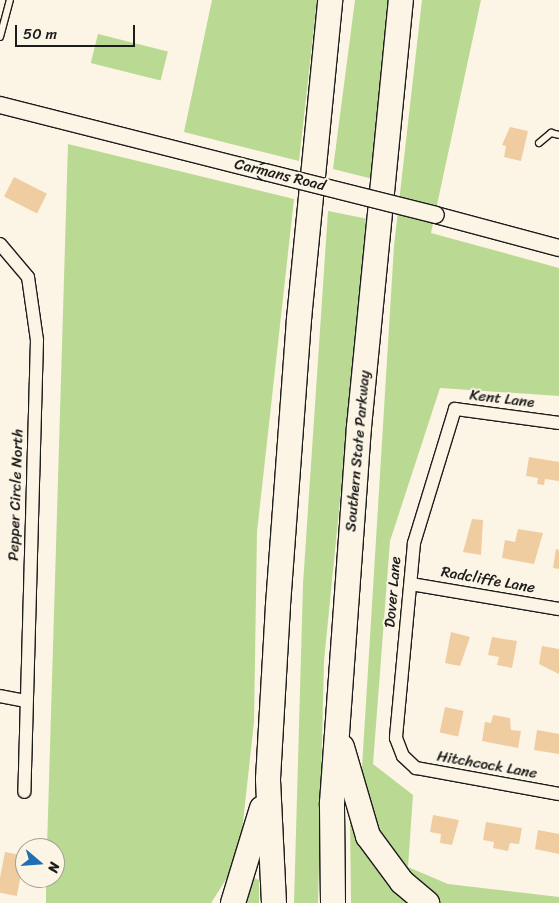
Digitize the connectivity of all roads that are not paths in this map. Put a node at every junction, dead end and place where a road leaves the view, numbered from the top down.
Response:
1 (10, 0) edge
2 (330, 0) edge
3 (401, 0) edge
4 (0, 37) edge
5 (0, 105) edge
6 (559, 134) edge
7 (539, 143) dead end
8 (0, 244) edge
9 (559, 248) edge
10 (451, 423) joint
11 (559, 423) edge
12 (411, 584) junction
13 (559, 609) edge
14 (0, 696) edge
15 (26, 701) junction
16 (337, 732) junction
17 (411, 763) joint
18 (268, 779) junction
19 (24, 792) dead end
20 (559, 794) edge
21 (231, 898) edge
22 (274, 903) edge
23 (334, 903) edge
24 (427, 903) edge

1 - 4 lane
2 - 18 highway
3 - 16 highway, Southern State Parkway
5 - 9 street, Carmans Road, bridge
6 - 7 lane
8 - 15 street, Pepper Circle North
10 - 11 street, Kent Lane
10 - 12 street, Dover Lane
12 - 13 street, Radcliffe Lane
12 - 17 street, Dover Lane
14 - 15 street
15 - 19 street, Pepper Circle North
16 - 23 highway, Southern State Parkway
16 - 24 highway
17 - 20 street, Hitchcock Lane
18 - 21 highway
18 - 22 highway

